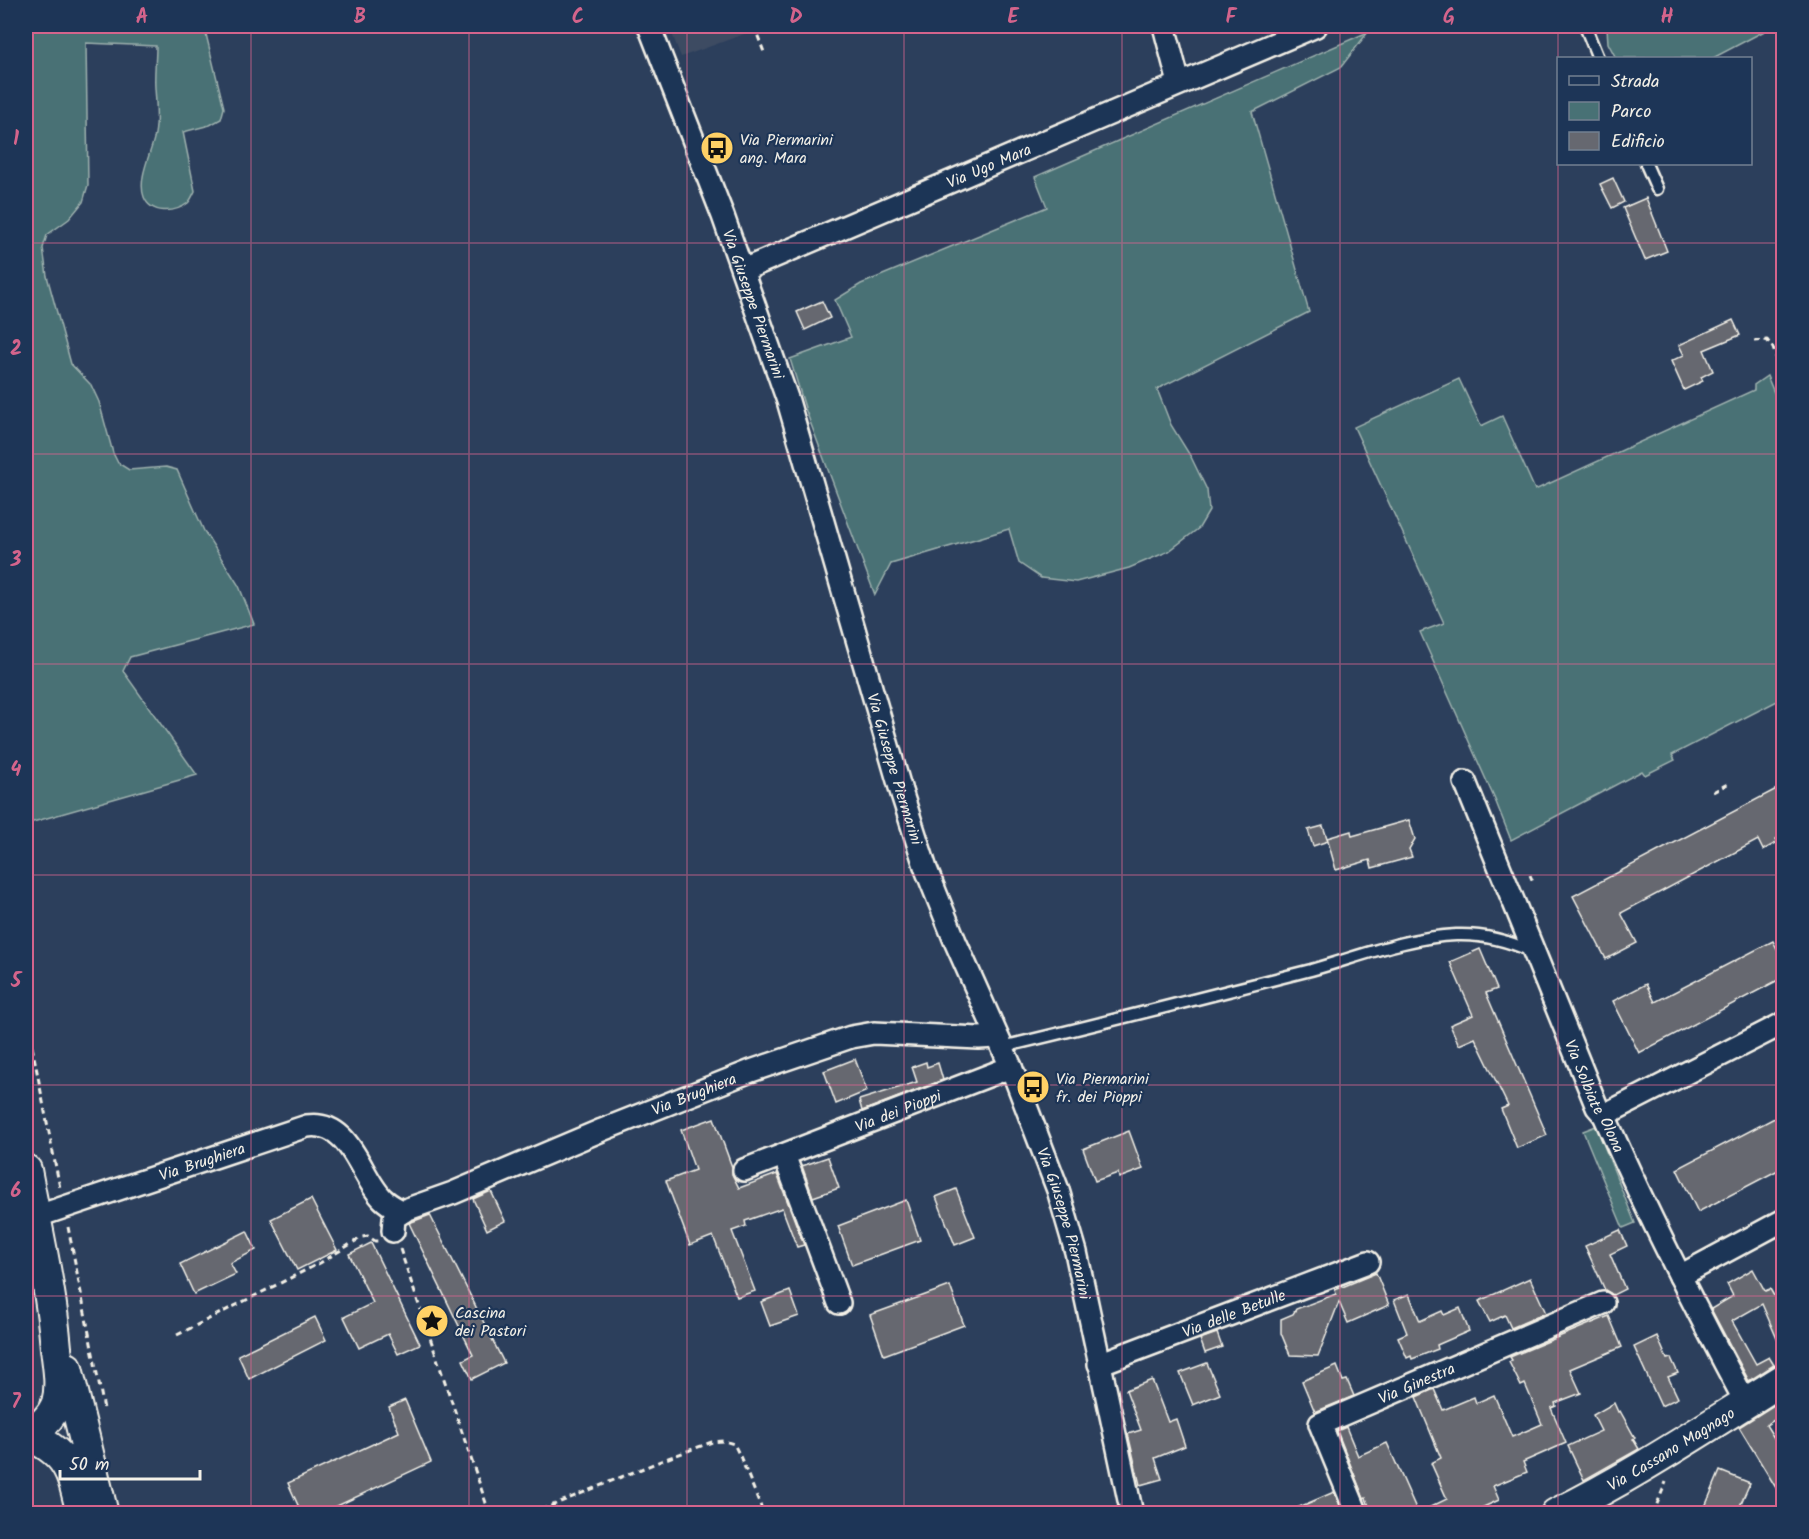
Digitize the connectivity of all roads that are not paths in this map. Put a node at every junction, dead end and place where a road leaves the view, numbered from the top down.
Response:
1 (649, 26) edge
2 (1164, 26) edge
3 (1316, 26) edge
4 (1585, 26) edge
5 (1598, 57) edge
6 (1179, 83) junction
7 (1646, 165) edge
8 (1657, 189) dead end
9 (743, 270) junction
10 (1465, 782) dead end
11 (1534, 952) junction
12 (1784, 1023) edge
13 (1000, 1042) junction
14 (1011, 1067) junction
15 (1604, 1114) junction
16 (784, 1155) junction
17 (26, 1170) edge
18 (744, 1170) dead end
19 (403, 1212) junction
20 (35, 1217) junction
21 (1784, 1220) edge
22 (395, 1236) road end
23 (1368, 1262) dead end
24 (1680, 1276) junction
25 (839, 1303) dead end
26 (1603, 1303) dead end
27 (52, 1308) junction
28 (1099, 1364) junction
29 (1784, 1379) edge
30 (1746, 1402) junction
31 (27, 1436) edge
32 (1562, 1512) edge
33 (82, 1514) edge
34 (103, 1514) edge
35 (1132, 1514) edge
36 (1357, 1514) edge

1 - 9 street, Via Giuseppe Piermarini
2 - 6 street
3 - 6 street, Via Ugo Mara
4 - 5 lane
6 - 9 street, Via Ugo Mara
7 - 8 lane
9 - 13 street, Via Giuseppe Piermarini
10 - 11 street, Via Solbiate Olona
11 - 13 lane
11 - 15 street, Via Solbiate Olona
12 - 15 street
13 - 14 street, Via Giuseppe Piermarini
13 - 19 street, Via Brughiera
14 - 16 street, Via dei Pioppi
14 - 28 street, Via Giuseppe Piermarini
15 - 24 street, Via Solbiate Olona
16 - 18 street, Via dei Pioppi
16 - 25 street
17 - 20 street
19 - 20 street, Via Brughiera
19 - 22 street
20 - 27 street
21 - 24 street
23 - 28 street, Via delle Betulle
24 - 30 street, Via Solbiate Olona
26 - 36 street, Via Ginestra
27 - 31 street
27 - 34 street
28 - 35 street, Via Giuseppe Piermarini
29 - 30 street, Via Cassano Magnago
30 - 32 street, Via Cassano Magnago
31 - 33 street

